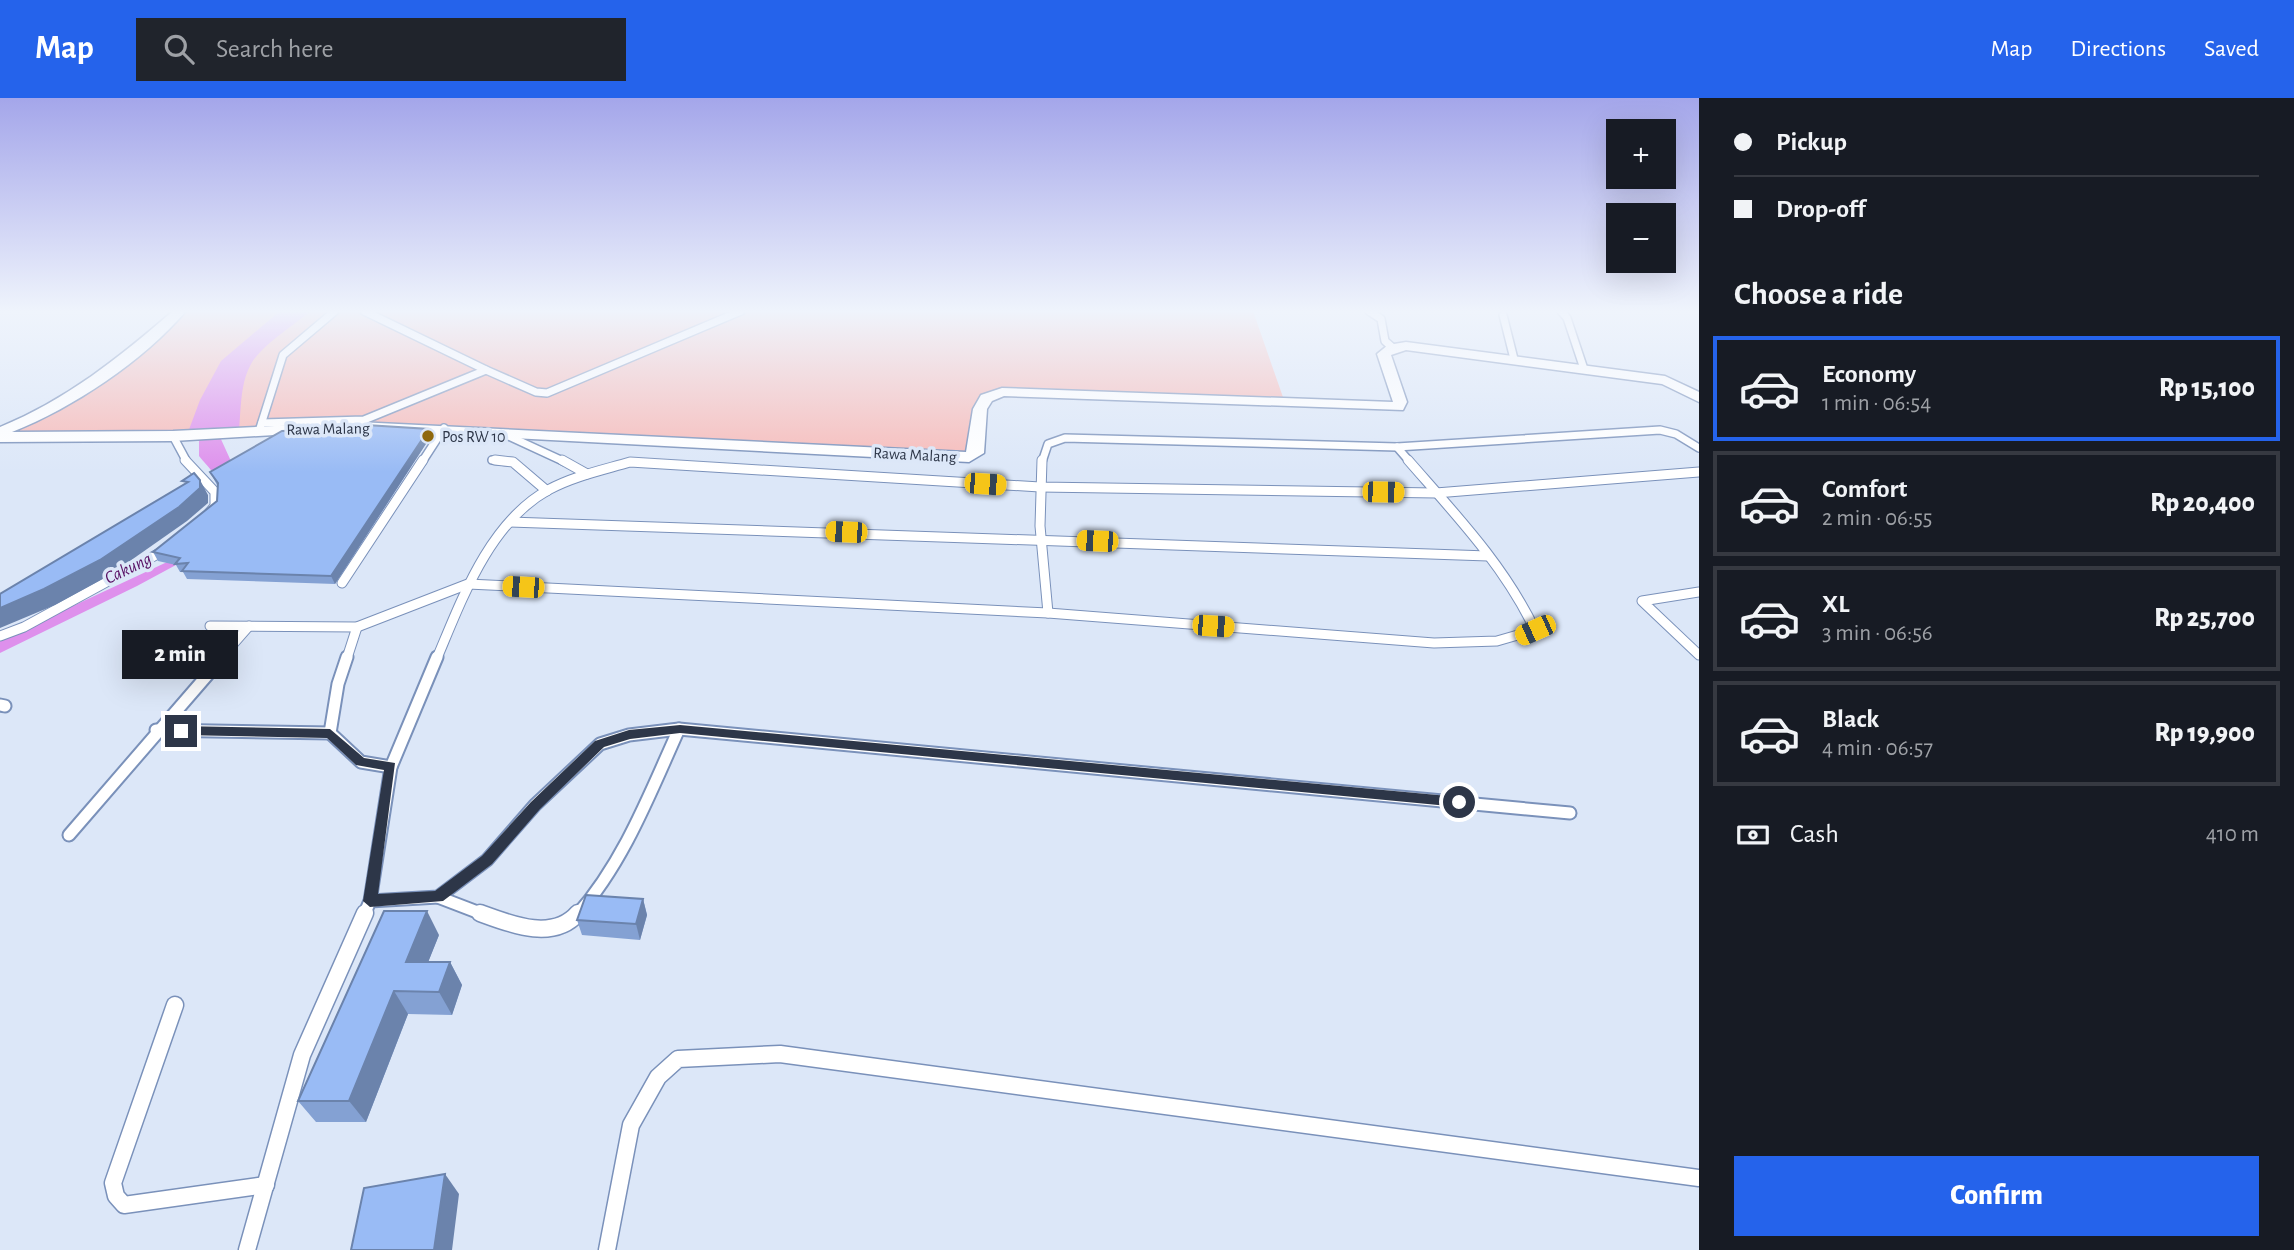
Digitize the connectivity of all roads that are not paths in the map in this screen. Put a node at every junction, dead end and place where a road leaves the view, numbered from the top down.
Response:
1 (116, 365) edge
2 (280, 365) edge
3 (475, 365) edge
4 (617, 365) edge
5 (1388, 365) edge
6 (1554, 365) edge
7 (1583, 365) edge
8 (1584, 369) junction
9 (486, 370) junction
10 (1699, 398) edge
11 (261, 427) junction
12 (444, 428) junction
13 (496, 431) junction
14 (0, 435) edge
15 (178, 435) junction
16 (1397, 447) junction
17 (1699, 447) edge
18 (492, 460) dead end
19 (1699, 472) edge
20 (587, 474) junction
21 (1040, 488) junction
22 (547, 491) junction
23 (1436, 493) junction
24 (201, 521) edge
25 (510, 522) junction
26 (1041, 538) junction
27 (173, 545) edge
28 (1488, 556) junction
29 (342, 583) dead end
30 (468, 584) junction
31 (1699, 592) edge
32 (1048, 613) junction
33 (210, 626) dead end
34 (249, 626) junction
35 (357, 628) junction
36 (0, 636) edge
37 (1699, 655) edge
38 (680, 729) junction
39 (156, 730) junction
40 (330, 733) junction
41 (391, 766) junction
42 (1570, 813) dead end
43 (69, 835) dead end
44 (438, 897) junction
45 (370, 901) junction
46 (175, 1005) dead end
47 (1699, 1178) edge
48 (266, 1185) junction
49 (247, 1250) edge
50 (607, 1250) edge

1 - 14 street
2 - 11 lane
3 - 9 lane
4 - 9 lane
5 - 13 street, Rawa Malang
6 - 8 street
7 - 8 lane
8 - 10 street
9 - 11 lane
11 - 12 street, Rawa Malang
11 - 15 street, Rawa Malang
12 - 13 street, Rawa Malang
12 - 29 lane
13 - 20 lane
14 - 15 street, Rawa Malang
15 - 24 lane
16 - 17 lane
16 - 21 lane
16 - 23 lane
18 - 22 lane
19 - 23 lane
20 - 21 lane
20 - 22 lane
21 - 23 lane
21 - 26 lane
22 - 25 lane
23 - 28 lane
25 - 26 lane
25 - 30 lane
26 - 28 lane
26 - 32 lane
27 - 36 lane
28 - 32 lane
30 - 32 lane
30 - 35 lane
30 - 41 lane
31 - 37 lane
33 - 34 lane
34 - 35 lane
34 - 39 lane
35 - 40 lane
38 - 42 lane
38 - 44 lane
38 - 44 lane
39 - 40 lane
39 - 43 lane
40 - 41 lane
41 - 45 lane
44 - 45 lane
45 - 48 lane
46 - 48 lane
47 - 50 lane
48 - 49 lane

